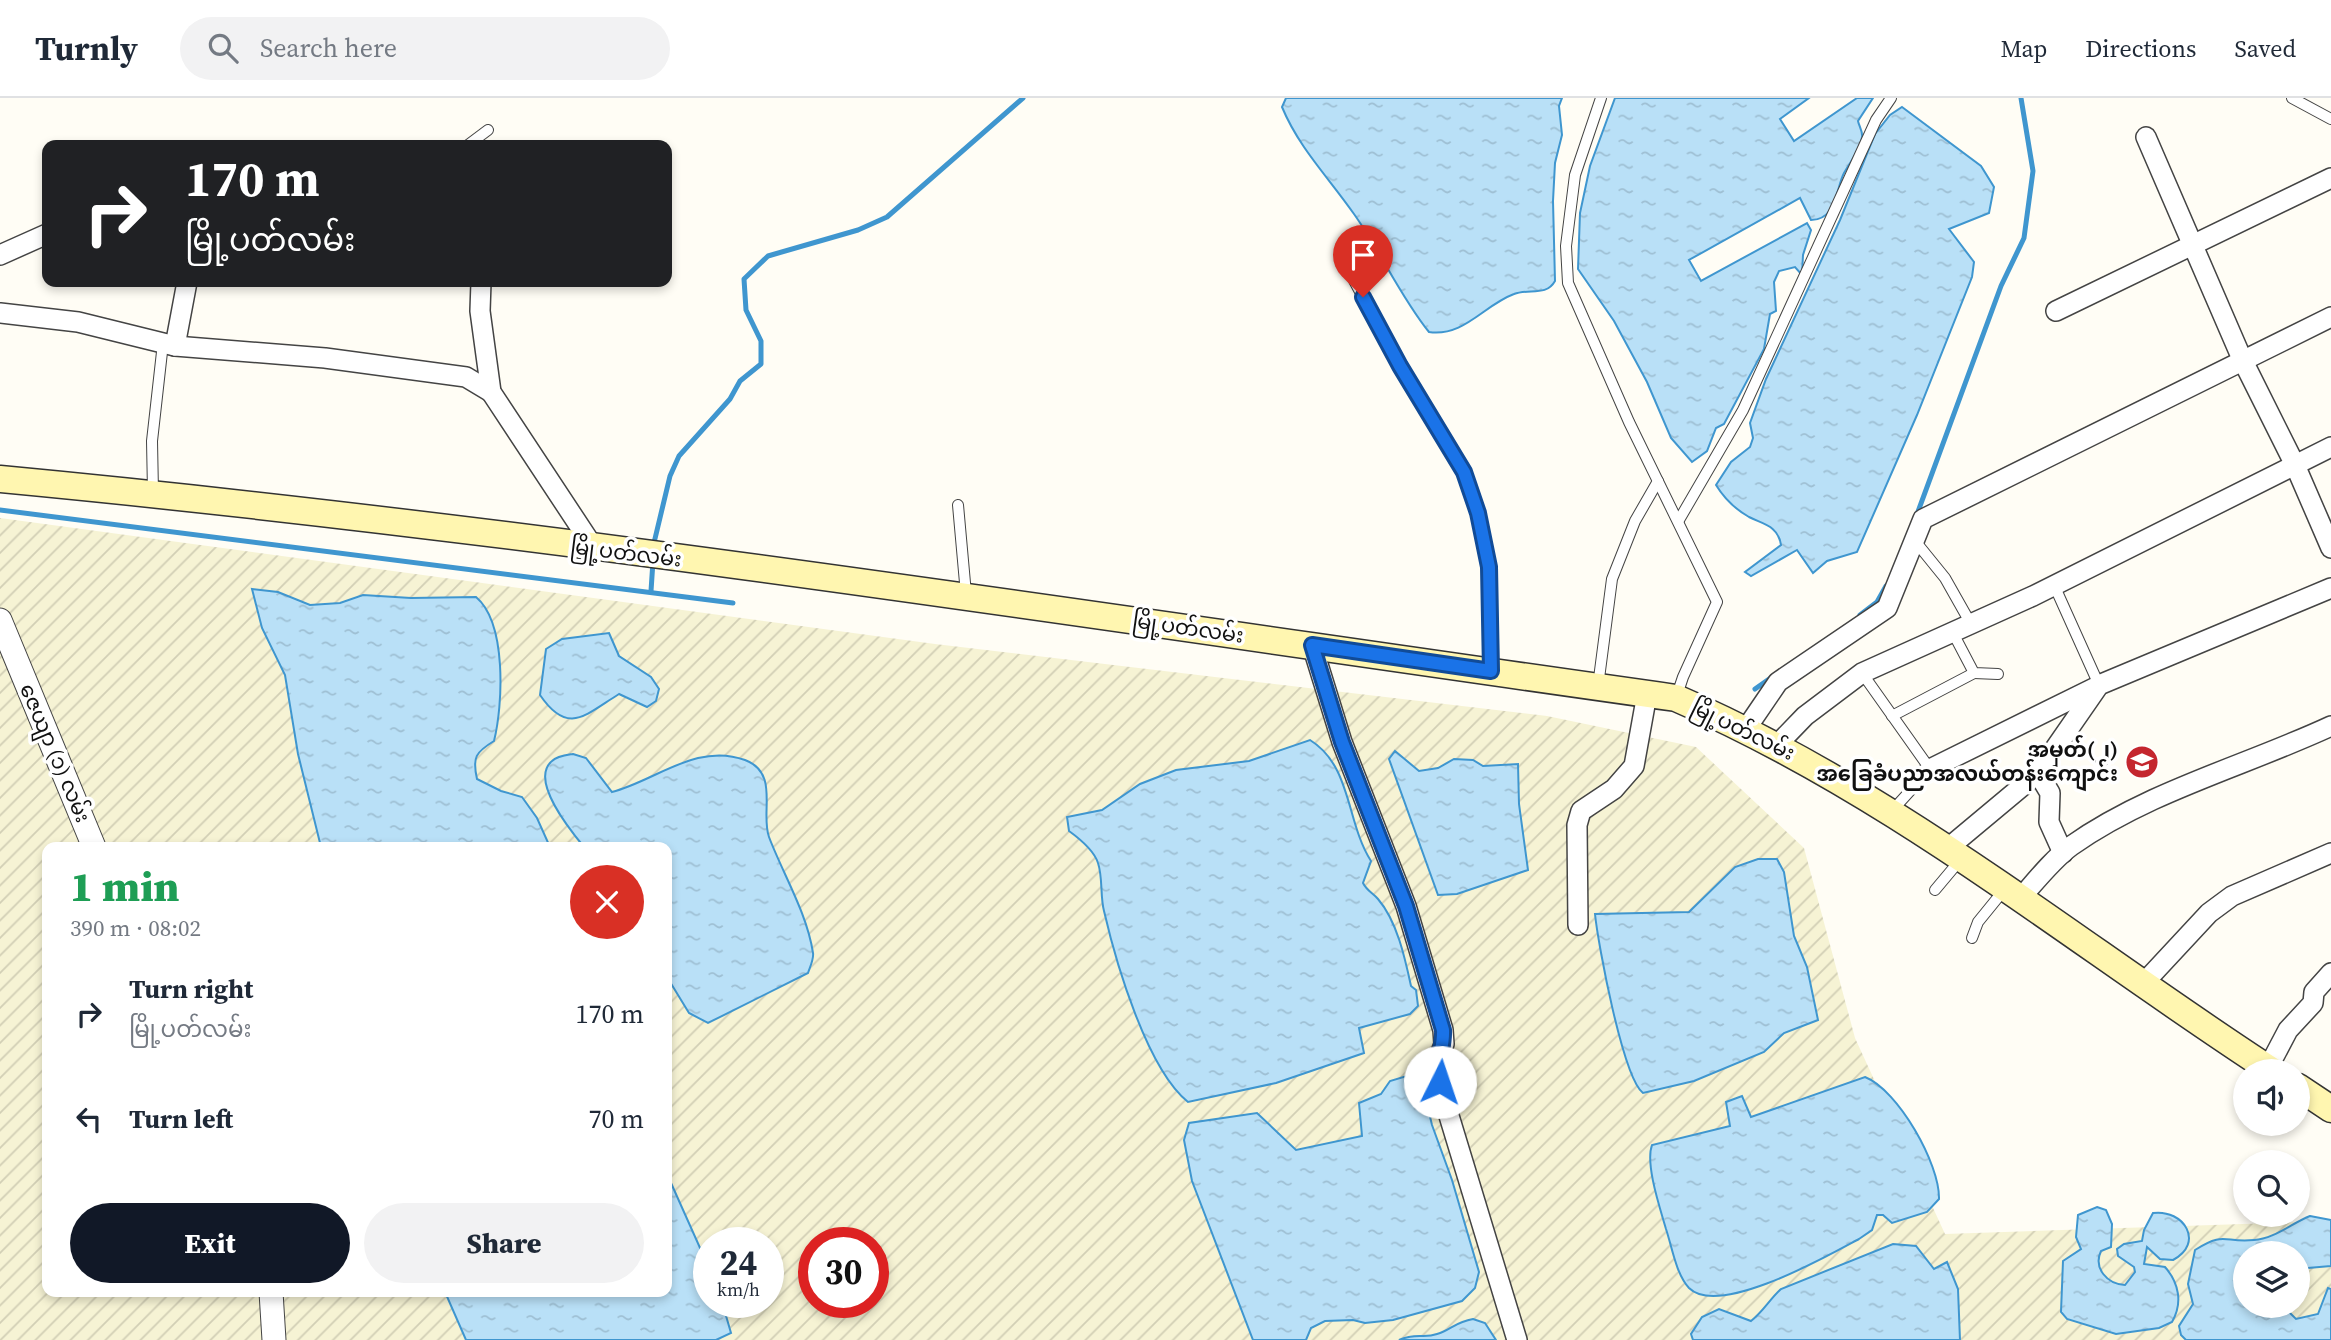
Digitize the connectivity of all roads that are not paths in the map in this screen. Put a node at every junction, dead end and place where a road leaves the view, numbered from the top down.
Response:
1 (1601, 98) edge
2 (1891, 98) edge
3 (2292, 98) edge
4 (2331, 119) edge
5 (488, 130) dead end
6 (2146, 136) dead end
7 (475, 140) edge
8 (2331, 178) edge
9 (42, 236) edge
10 (2193, 246) junction
11 (0, 255) edge
12 (1351, 275) dead end
13 (186, 287) edge
14 (482, 287) edge
15 (2056, 311) dead end
16 (0, 313) edge
17 (2331, 317) edge
18 (169, 345) junction
19 (2242, 359) junction
20 (491, 392) junction
21 (2331, 447) edge
22 (2295, 465) junction
23 (0, 479) edge
24 (1658, 481) junction
25 (153, 494) junction
26 (958, 505) dead end
27 (1679, 520) junction
28 (1914, 540) junction
29 (594, 548) junction
30 (2331, 548) edge
31 (2054, 585) junction
32 (2331, 588) edge
33 (966, 598) junction
34 (0, 620) edge
35 (1962, 629) junction
36 (1312, 645) junction
37 (1491, 671) junction
38 (1862, 673) junction
39 (1974, 673) junction
40 (1998, 674) dead end
41 (2099, 685) junction
42 (1598, 687) junction
43 (1647, 694) junction
44 (1676, 698) junction
45 (1892, 716) junction
46 (2331, 726) edge
47 (1746, 729) junction
48 (1777, 745) junction
49 (1930, 769) junction
50 (2038, 773) junction
51 (1890, 813) junction
52 (92, 842) edge
53 (2063, 853) junction
54 (2331, 853) edge
55 (1954, 854) junction
56 (1935, 890) dead end
57 (2011, 895) junction
58 (1578, 925) dead end
59 (1972, 938) dead end
60 (2331, 973) edge
61 (2142, 985) junction
62 (2255, 1059) edge
63 (2275, 1059) edge
64 (2310, 1095) edge
65 (2331, 1109) edge
66 (271, 1297) edge
67 (274, 1340) edge
68 (1517, 1340) edge

1 - 24 lane
2 - 27 lane
3 - 4 lane
5 - 7 lane
6 - 10 street
8 - 10 street
9 - 11 street
10 - 15 street
10 - 19 street
12 - 37 lane
13 - 18 street
14 - 20 street
16 - 18 street
17 - 19 street
18 - 20 street
18 - 25 lane
19 - 22 street
19 - 28 street
20 - 29 street
21 - 22 street
22 - 30 street
22 - 31 street
23 - 25 main road, မြို့ပတ်လမ်း
24 - 27 lane
24 - 42 lane
25 - 29 main road, မြို့ပတ်လမ်း
26 - 33 lane
27 - 44 lane
28 - 35 lane
28 - 47 street
29 - 33 main road, မြို့ပတ်လမ်း
31 - 35 street
31 - 41 lane
32 - 41 street
33 - 36 main road, မြို့ပတ်လမ်း
34 - 52 street, ဇေယျာ (၁) လမ်း
35 - 38 street
35 - 39 lane
36 - 37 main road, မြို့ပတ်လမ်း
36 - 68 street
37 - 42 main road, မြို့ပတ်လမ်း
38 - 45 lane
38 - 48 street
39 - 40 lane
39 - 45 lane
41 - 49 street
41 - 50 street
42 - 43 main road, မြို့ပတ်လမ်း
43 - 44 main road, မြို့ပတ်လမ်း
43 - 58 street
44 - 47 main road, မြို့ပတ်လမ်း
45 - 49 lane
46 - 53 street
47 - 48 main road, မြို့ပတ်လမ်း
48 - 51 main road, မြို့ပတ်လမ်း
49 - 51 lane
50 - 53 street
50 - 55 street
51 - 55 main road, မြို့ပတ်လမ်း
53 - 57 street
54 - 61 street
55 - 56 lane
55 - 57 main road, မြို့ပတ်လမ်း
57 - 59 lane
57 - 61 main road, မြို့ပတ်လမ်း
60 - 63 street
61 - 62 main road, မြို့ပတ်လမ်း
64 - 65 main road
66 - 67 street

